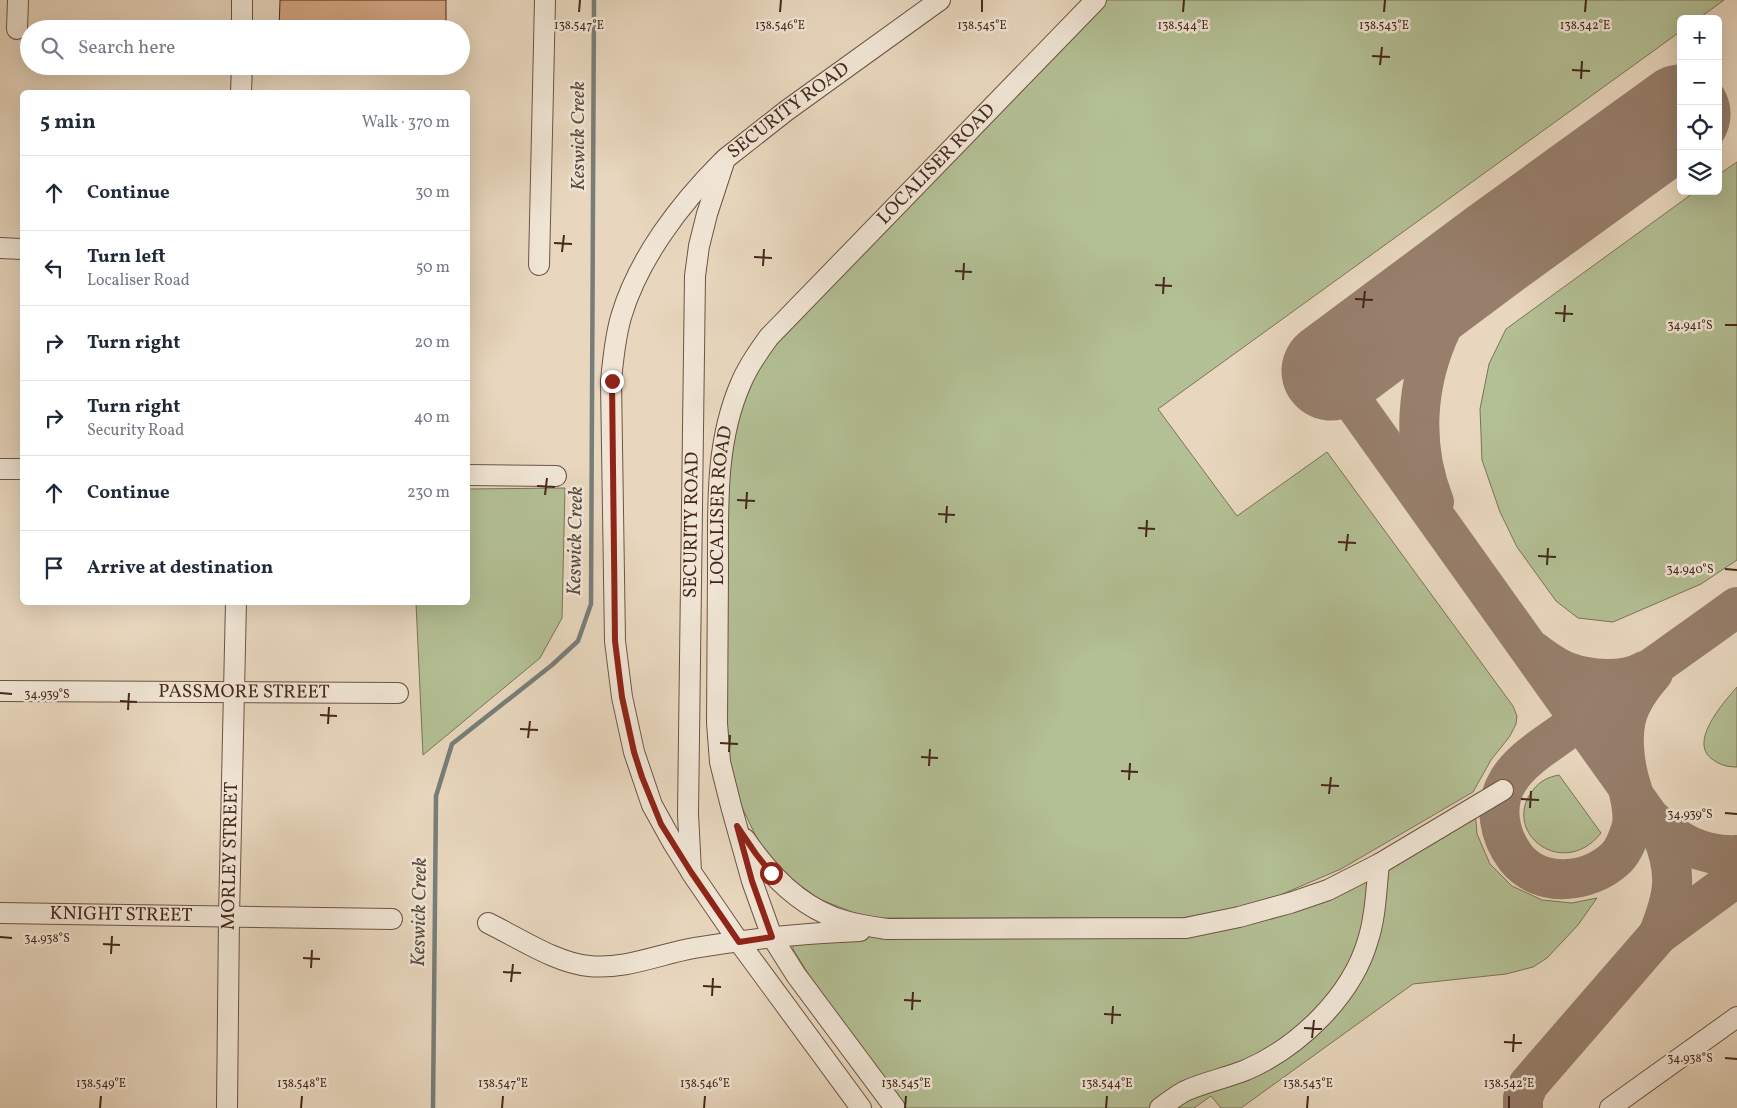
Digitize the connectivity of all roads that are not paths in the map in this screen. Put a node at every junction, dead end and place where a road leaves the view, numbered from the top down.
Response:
1 (18, 0) edge
2 (242, 0) edge
3 (545, 0) edge
4 (940, 0) edge
5 (1096, 0) edge
6 (242, 20) edge
7 (15, 29) edge
8 (242, 75) edge
9 (241, 90) edge
10 (725, 159) junction
11 (0, 248) edge
12 (20, 249) edge
13 (539, 265) dead end
14 (0, 469) edge
15 (20, 469) edge
16 (470, 475) edge
17 (556, 476) dead end
18 (236, 605) edge
19 (0, 691) edge
20 (235, 693) junction
21 (398, 693) dead end
22 (1503, 790) dead end
23 (737, 826) junction
24 (1379, 864) junction
25 (691, 872) junction
26 (0, 913) edge
27 (229, 916) junction
28 (392, 919) dead end
29 (488, 923) dead end
30 (888, 929) junction
31 (772, 937) junction
32 (739, 942) junction
33 (1737, 1017) edge
34 (227, 1108) edge
35 (861, 1108) edge
36 (895, 1108) edge
37 (1160, 1108) edge
38 (1610, 1108) edge

1 - 7 street
2 - 6 street
3 - 13 street
4 - 10 street, SECURITY ROAD
5 - 23 street, LOCALISER ROAD
8 - 9 street
10 - 25 street, SECURITY ROAD
10 - 25 street
11 - 12 street
14 - 15 street
16 - 17 street
18 - 20 street, MORLEY STREET
19 - 20 street, PASSMORE STREET
20 - 21 street, PASSMORE STREET
20 - 27 street, MORLEY STREET
22 - 24 street
23 - 30 street
23 - 31 street, LOCALISER ROAD
24 - 30 street
24 - 37 street
25 - 32 street
26 - 27 street, KNIGHT STREET
27 - 28 street, KNIGHT STREET
27 - 34 street, MORLEY STREET
29 - 32 street
30 - 31 street
31 - 32 street
31 - 36 street, LOCALISER ROAD
32 - 35 street
33 - 38 street

